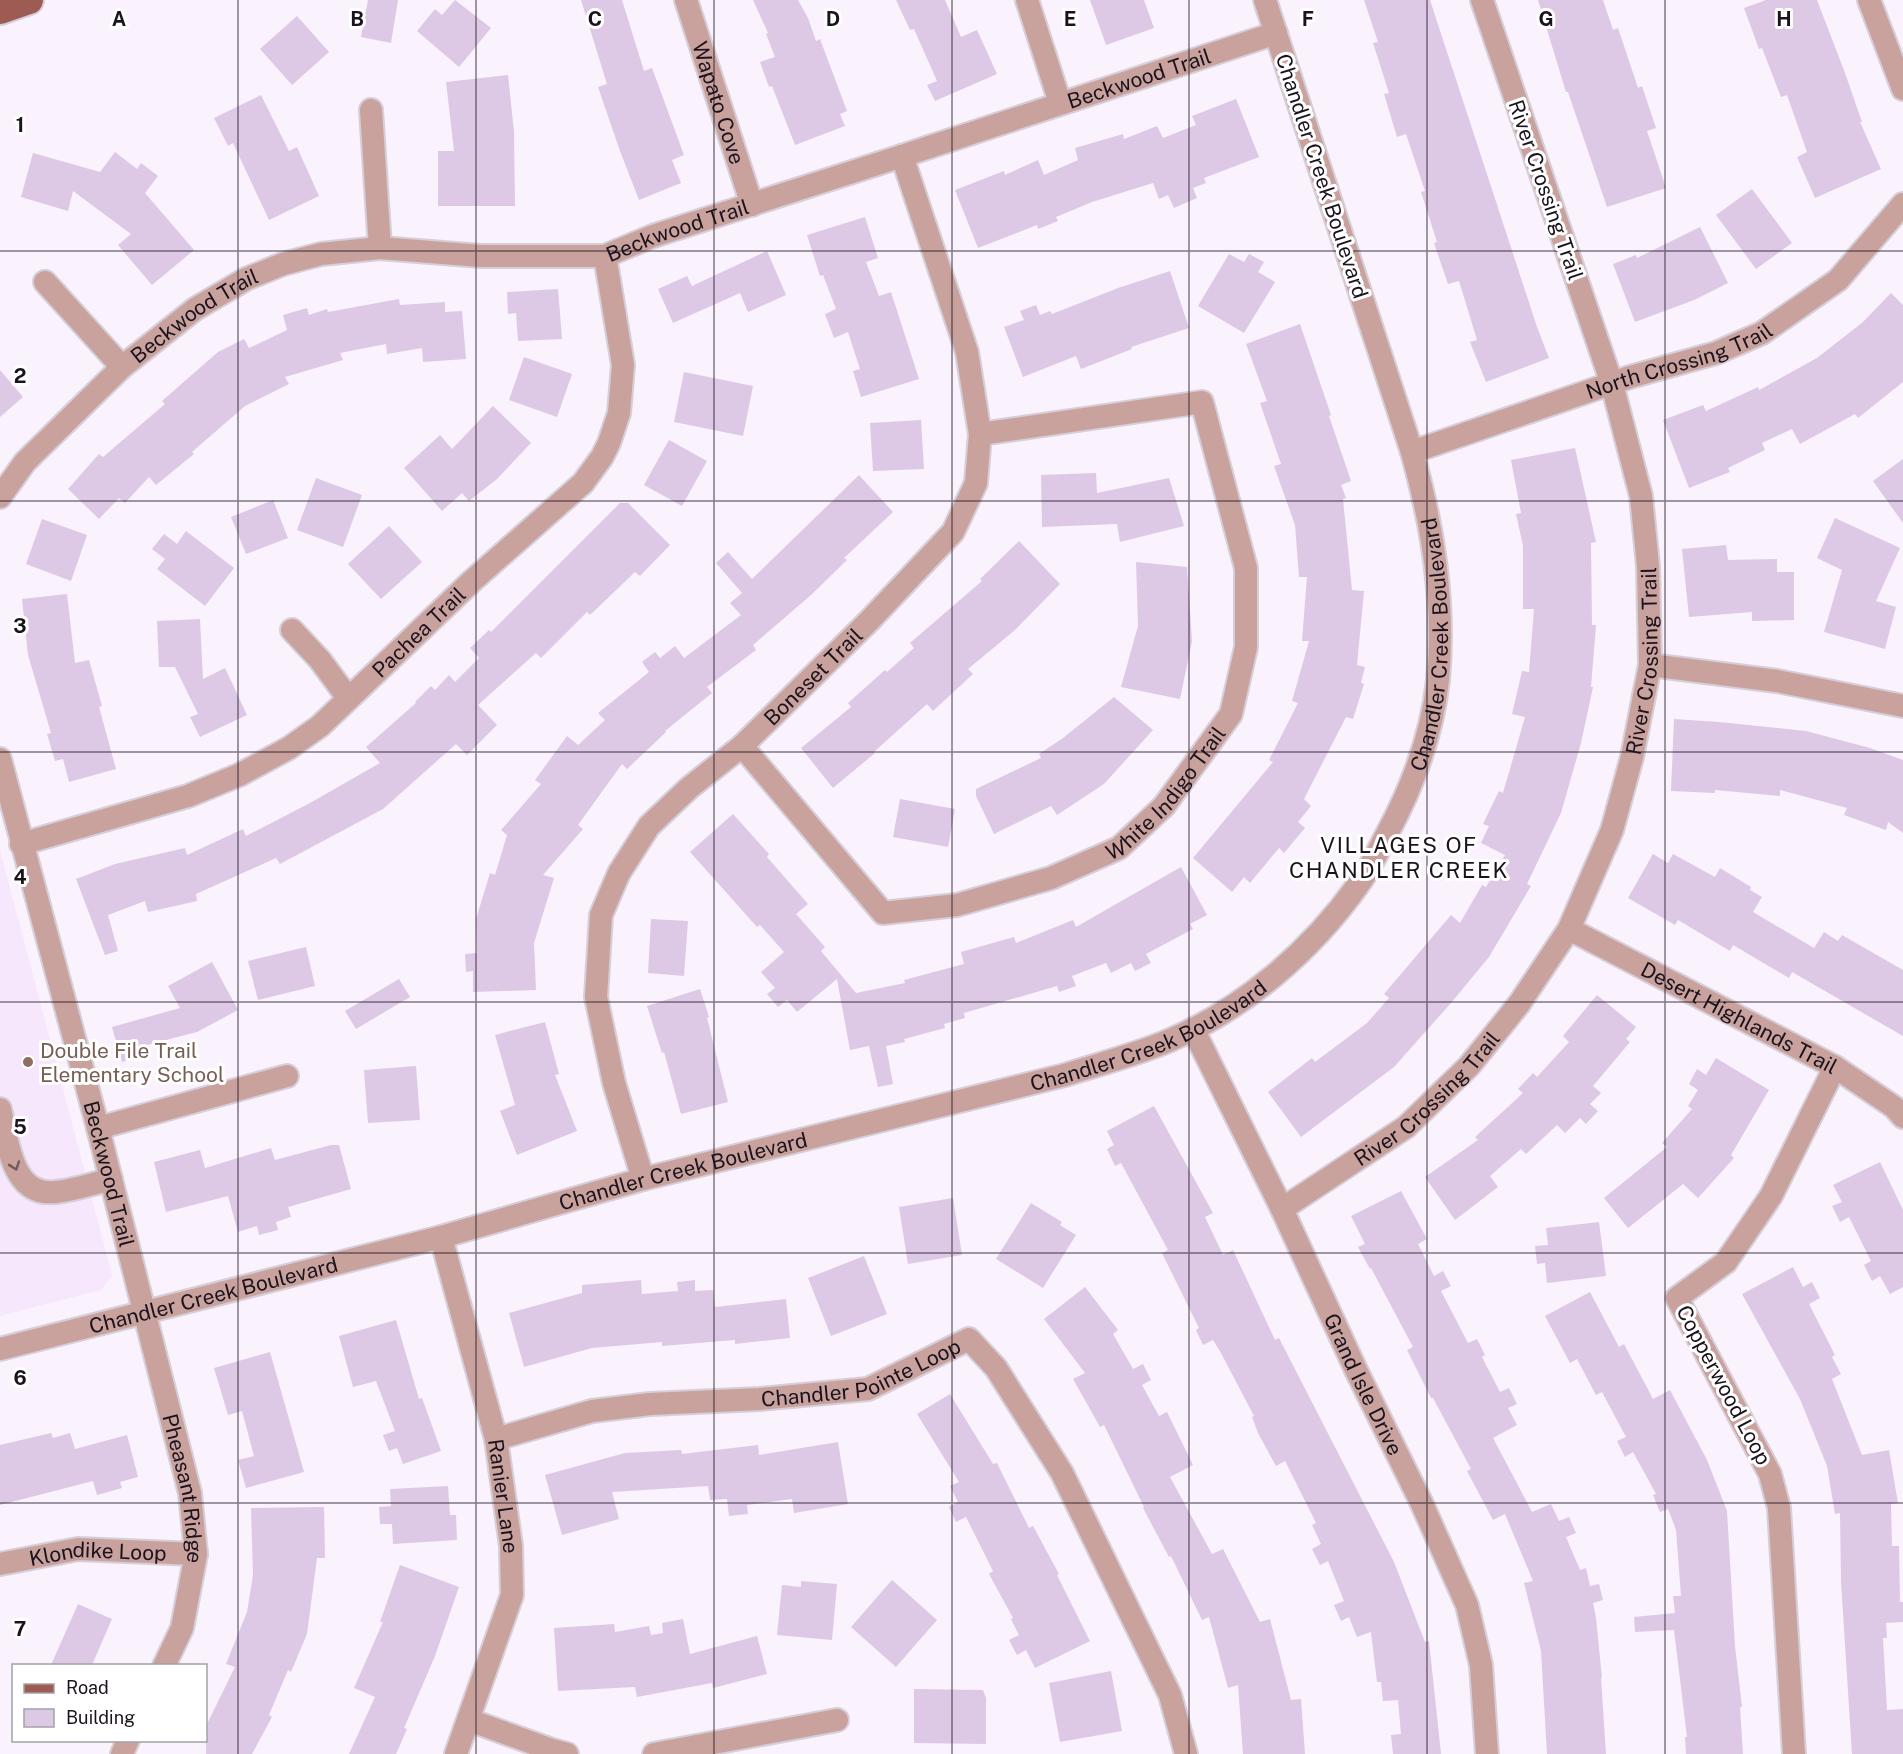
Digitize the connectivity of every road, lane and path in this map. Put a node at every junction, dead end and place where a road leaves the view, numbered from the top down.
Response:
1 (29, 0) edge
2 (686, 0) edge
3 (1027, 0) edge
4 (1265, 0) edge
5 (1482, 0) edge
6 (1869, 0) edge
7 (0, 10) edge
8 (1276, 33) junction
9 (1903, 89) edge
10 (1060, 103) junction
11 (371, 110) dead end
12 (902, 156) junction
13 (1903, 204) edge
14 (752, 205) junction
15 (380, 248) junction
16 (605, 256) junction
17 (45, 282) dead end
18 (122, 367) junction
19 (1612, 384) junction
20 (980, 434) junction
21 (1412, 452) junction
22 (0, 497) edge
23 (292, 630) dead end
24 (1650, 665) junction
25 (348, 699) junction
26 (1903, 706) edge
27 (742, 746) junction
28 (0, 759) edge
29 (5, 799) edge
30 (21, 844) junction
31 (1569, 929) junction
32 (1192, 1029) junction
33 (1835, 1067) junction
34 (287, 1076) dead end
35 (0, 1109) edge
36 (1903, 1117) edge
37 (98, 1128) junction
38 (111, 1179) junction
39 (643, 1179) junction
40 (1282, 1209) junction
41 (441, 1237) junction
42 (143, 1311) junction
43 (0, 1349) edge
44 (496, 1439) junction
45 (196, 1554) junction
46 (0, 1564) edge
47 (165, 1664) edge
48 (469, 1720) junction
49 (837, 1720) dead end
50 (456, 1754) edge
51 (567, 1754) edge
52 (654, 1754) edge
53 (1186, 1754) edge
54 (1487, 1754) edge
55 (1794, 1754) edge

1 - 7 main road
2 - 14 street, Wapato Cove
3 - 10 street
4 - 8 street, Chandler Creek Boulevard
5 - 19 street, River Crossing Trail
6 - 9 street
8 - 10 street, Beckwood Trail
8 - 21 street, Chandler Creek Boulevard
10 - 12 street, Beckwood Trail
11 - 15 street
12 - 14 street, Beckwood Trail
12 - 20 street, Boneset Trail
13 - 19 street, North Crossing Trail
14 - 16 street, Beckwood Trail
15 - 16 street, Beckwood Trail
15 - 18 street, Beckwood Trail
16 - 25 street, Pachea Trail
17 - 18 street
18 - 22 street, Beckwood Trail
19 - 21 street, North Crossing Trail
19 - 24 street, River Crossing Trail
20 - 27 street, Boneset Trail
20 - 27 street, White Indigo Trail
21 - 32 street, Chandler Creek Boulevard
23 - 25 street
24 - 26 street
24 - 31 street, River Crossing Trail
25 - 30 street, Pachea Trail
27 - 39 street, Boneset Trail
28 - 29 street, Beckwood Trail
29 - 30 street, Beckwood Trail
30 - 37 street, Beckwood Trail
31 - 33 street, Desert Highlands Trail
31 - 40 street, River Crossing Trail
32 - 39 street, Chandler Creek Boulevard
32 - 40 street, Grand Isle Drive
33 - 36 street, Desert Highlands Trail
33 - 55 street, Copperwood Loop
34 - 37 street
35 -> 38 street
37 - 38 street, Beckwood Trail
38 - 42 street, Beckwood Trail
39 - 41 street, Chandler Creek Boulevard
40 - 54 street, Grand Isle Drive
41 - 42 street, Chandler Creek Boulevard
41 - 44 street, Ranier Lane
42 - 43 street, Chandler Creek Boulevard
42 - 45 street, Pheasant Ridge
44 - 48 street, Ranier Lane
44 - 53 street, Chandler Pointe Loop
45 - 46 street, Klondike Loop
45 - 47 street, Pheasant Ridge
48 - 50 street, Ranier Lane
48 - 51 street
49 - 52 street

